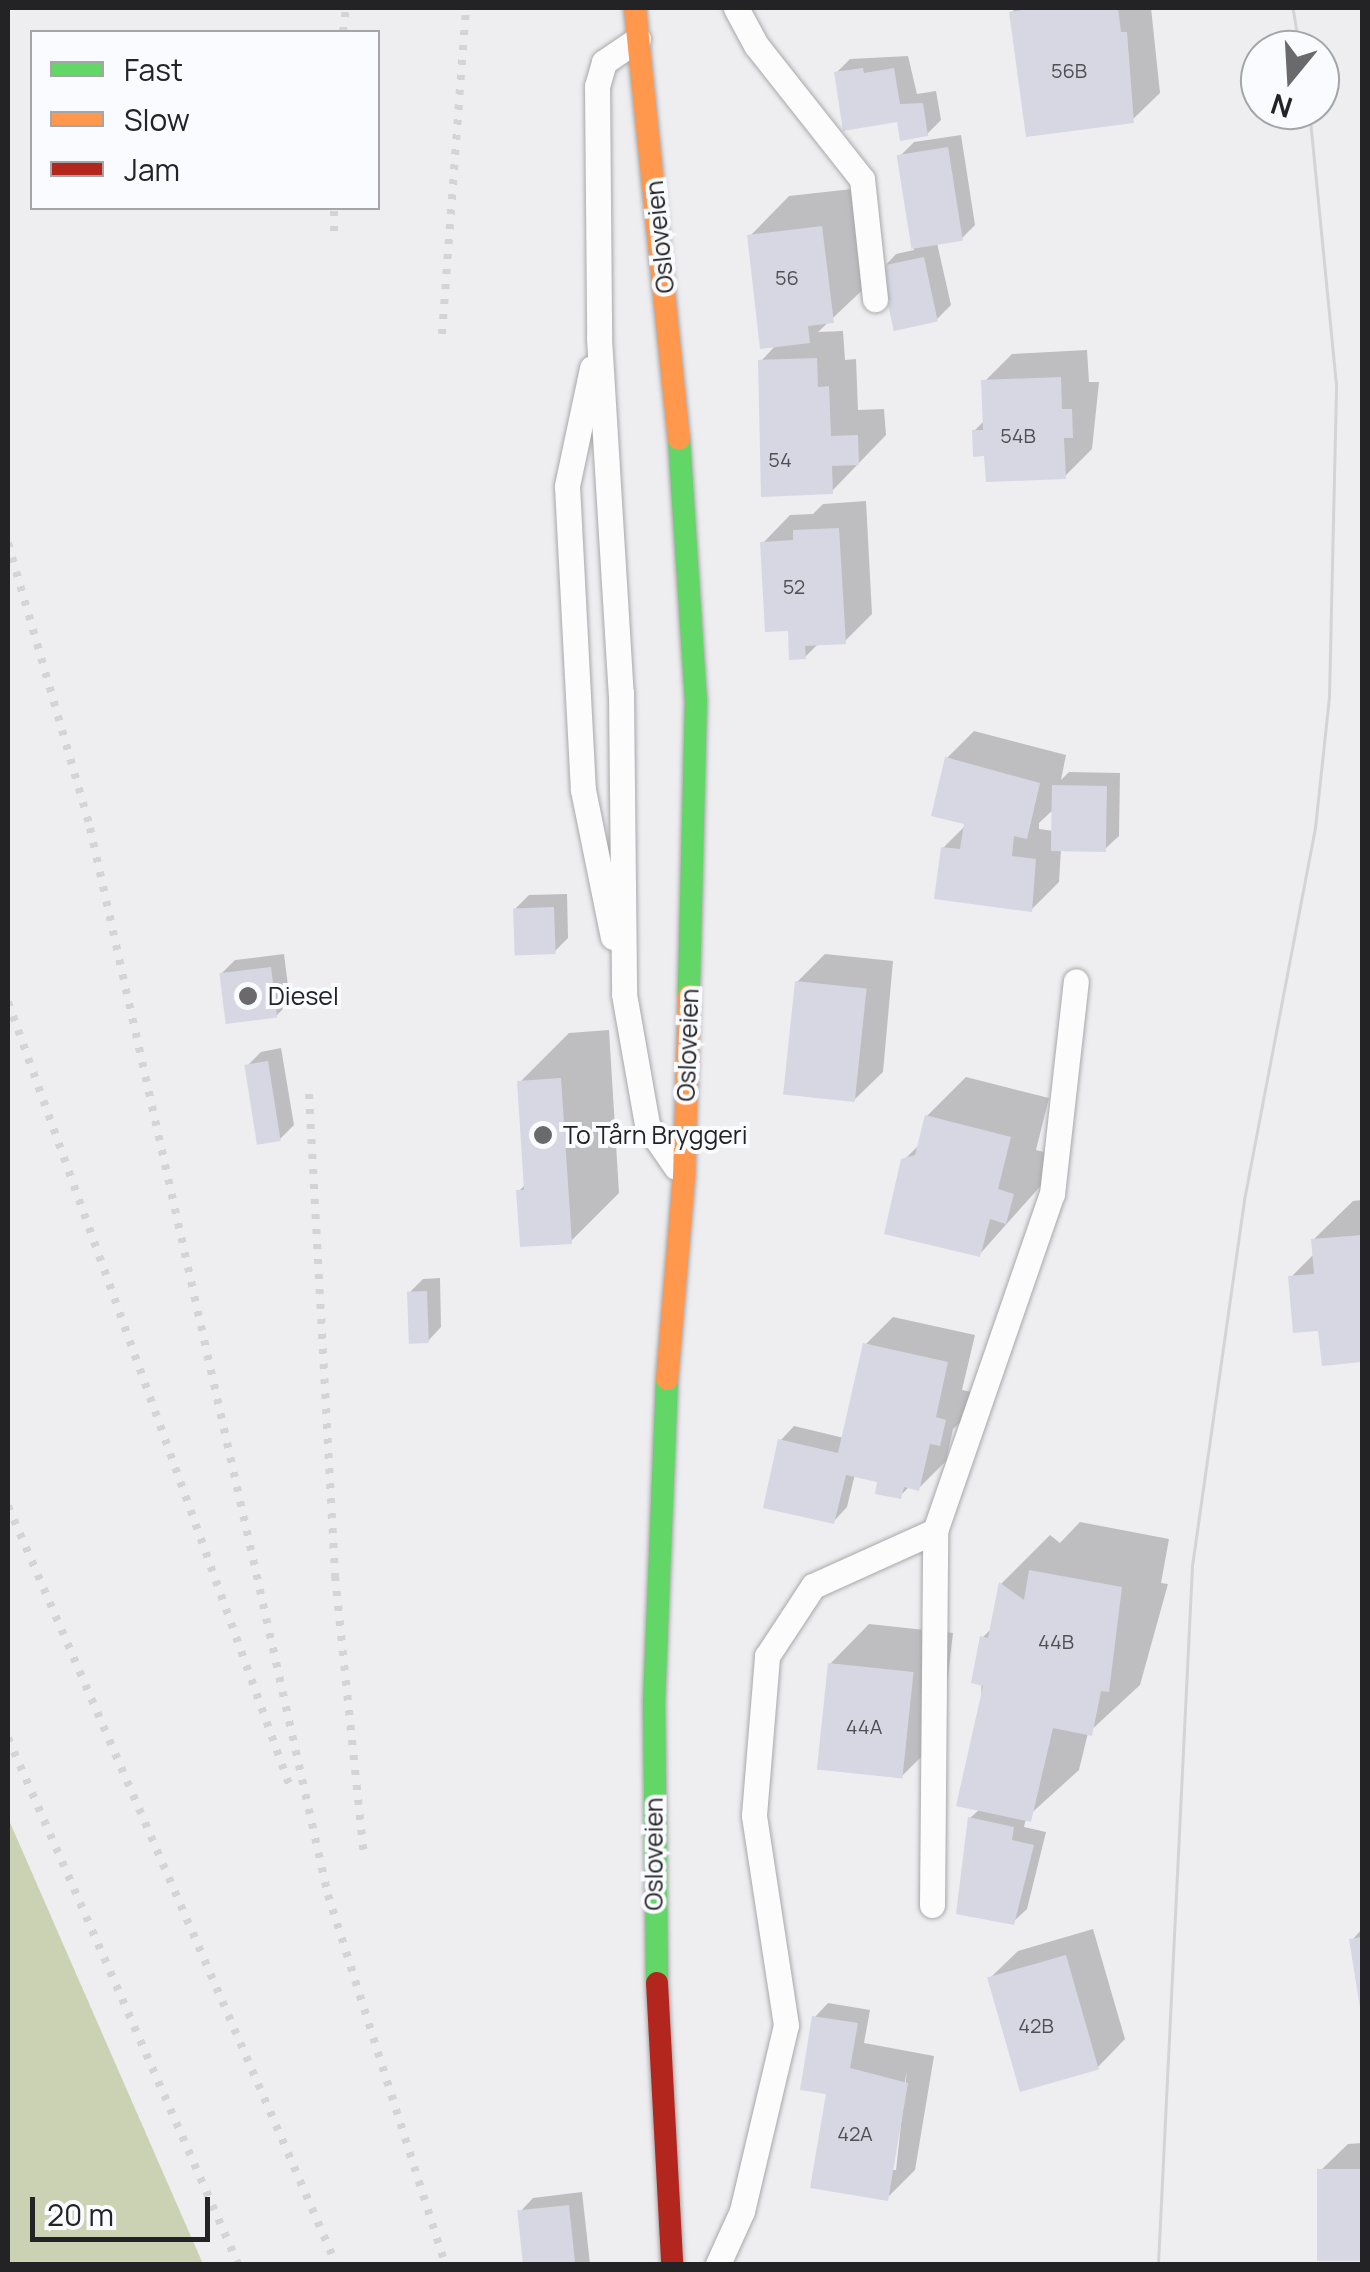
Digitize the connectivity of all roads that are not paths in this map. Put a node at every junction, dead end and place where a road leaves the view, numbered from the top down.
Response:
1 (635, 8) edge
2 (736, 8) edge
3 (638, 39) junction
4 (875, 300) dead end
5 (598, 338) junction
6 (1076, 982) dead end
7 (624, 994) junction
8 (684, 1178) junction
9 (935, 1531) junction
10 (932, 1905) dead end
11 (672, 2264) edge
12 (718, 2264) edge

1 - 3 street, Osloveien
2 - 4 lane
3 - 5 lane
3 - 8 street, Osloveien
5 - 7 lane
5 - 7 lane
6 - 9 lane
7 - 8 lane
8 - 11 street, Osloveien
9 - 10 lane
9 - 12 lane

